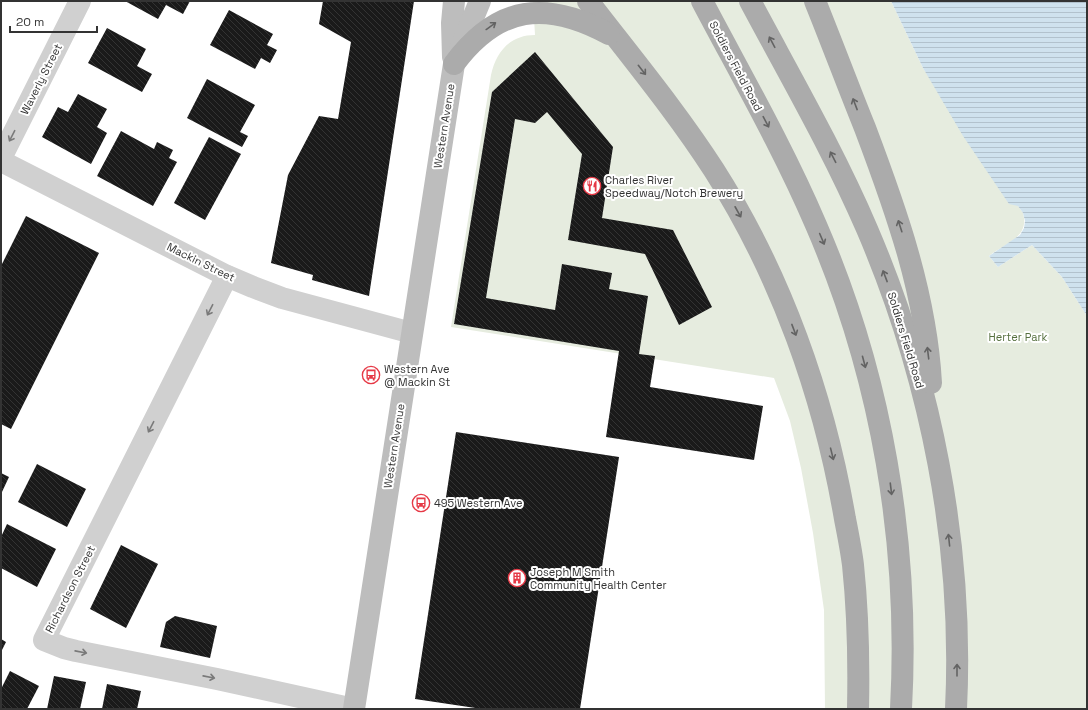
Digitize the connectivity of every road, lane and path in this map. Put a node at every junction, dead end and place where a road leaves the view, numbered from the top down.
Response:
1 (80, 1) edge
2 (454, 1) edge
3 (480, 1) edge
4 (588, 1) edge
5 (702, 1) edge
6 (750, 1) edge
7 (816, 1) edge
8 (618, 39) junction
9 (454, 64) junction
10 (1, 158) edge
11 (1, 161) edge
12 (227, 276) junction
13 (412, 333) junction
14 (933, 434) junction
15 (354, 709) edge
16 (858, 709) edge
17 (901, 709) edge
18 (956, 709) edge

1 -> 10 street, Waverly Street
2 - 9 main road, Western Avenue
3 - 9 main road, Western Avenue
4 - 8 main road
5 -> 17 main road, Soldiers Field Road
14 -> 6 main road, Soldiers Field Road
14 -> 7 main road
9 -> 8 main road
8 -> 16 main road
9 - 13 main road, Western Avenue
11 - 12 street, Mackin Street
12 - 13 street, Mackin Street
12 -> 15 street, Richardson Street
13 - 15 main road, Western Avenue
18 -> 14 main road, Soldiers Field Road

